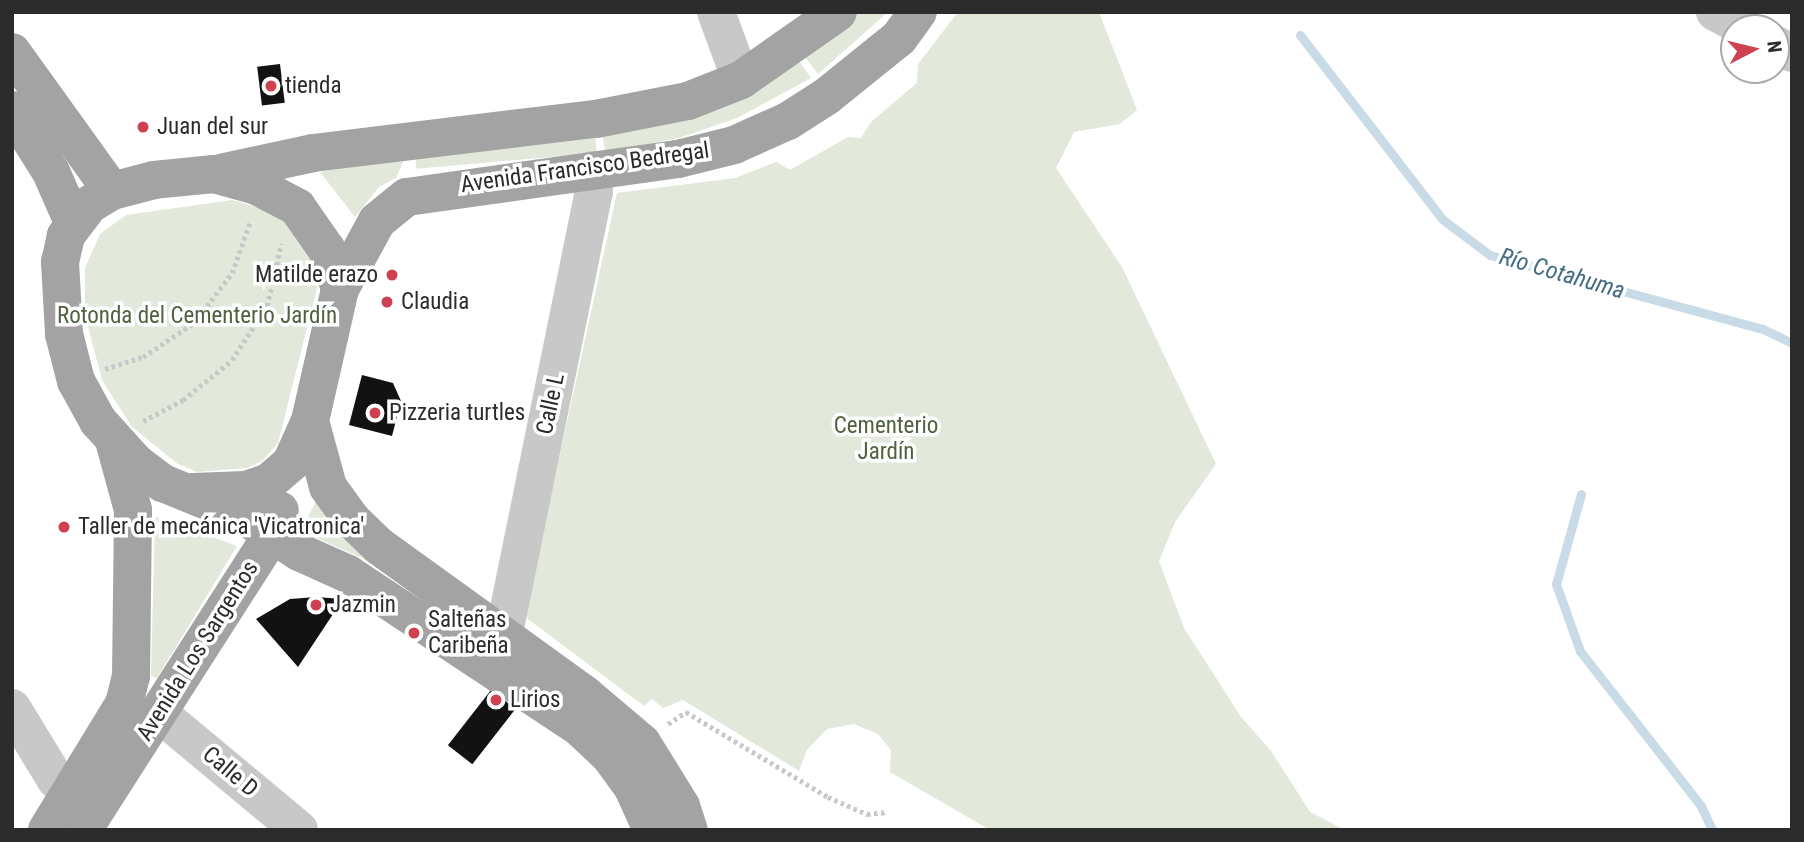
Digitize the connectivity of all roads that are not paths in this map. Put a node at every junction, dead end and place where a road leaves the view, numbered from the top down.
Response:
1 (716, 12) edge
2 (838, 12) edge
3 (918, 12) edge
4 (12, 52) edge
5 (741, 80) junction
6 (12, 110) edge
7 (592, 170) junction
8 (214, 174) junction
9 (112, 191) junction
10 (73, 222) junction
11 (340, 289) junction
12 (310, 421) junction
13 (133, 428) junction
14 (291, 463) junction
15 (193, 492) junction
16 (272, 534) junction
17 (494, 650) junction
18 (12, 708) edge
19 (160, 714) junction
20 (70, 792) junction
21 (47, 830) edge
22 (83, 830) edge
23 (299, 830) edge
24 (652, 830) edge
25 (689, 830) edge

1 - 5 street
2 - 5 main road, Avenida Francisco Bedregal
3 - 7 main road, Avenida Francisco Bedregal
4 - 9 main road
5 - 8 main road, Avenida Francisco Bedregal
6 - 10 main road
7 - 11 main road, Avenida Francisco Bedregal
7 - 17 street, Calle L
8 - 9 main road, Avenida Francisco Bedregal
8 - 11 main road
9 - 10 main road
10 - 13 main road
11 - 12 main road, Avenida Francisco Bedregal
12 - 14 main road, Avenida Los Sargentos
12 - 17 main road
13 - 15 main road
13 - 20 main road, Avenida Los Sargentos
14 - 15 main road
14 - 16 main road, Avenida Los Sargentos
15 - 16 main road
16 - 17 main road
16 - 19 main road, Avenida Los Sargentos
17 - 24 main road
17 - 25 main road
18 - 20 street
19 - 22 main road, Avenida Los Sargentos
19 - 23 street, Calle D
20 - 21 main road, Avenida Los Sargentos

